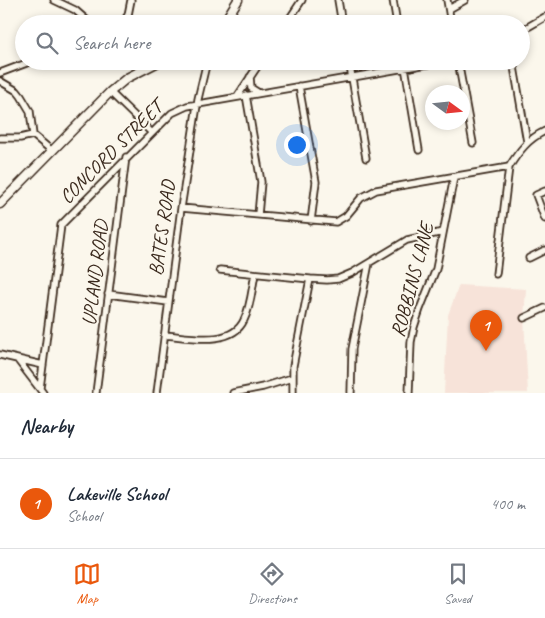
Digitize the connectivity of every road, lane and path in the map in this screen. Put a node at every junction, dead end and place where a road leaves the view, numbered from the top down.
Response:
1 (54, 0) edge
2 (131, 0) edge
3 (238, 0) edge
4 (302, 0) edge
5 (338, 0) edge
6 (393, 0) edge
7 (447, 0) edge
8 (465, 0) edge
9 (449, 9) junction
10 (81, 15) edge
11 (126, 15) edge
12 (228, 15) edge
13 (292, 15) edge
14 (340, 15) edge
15 (396, 15) edge
16 (450, 15) edge
17 (545, 18) edge
18 (530, 26) edge
19 (15, 67) edge
20 (142, 70) edge
21 (205, 70) edge
22 (255, 70) edge
23 (351, 70) edge
24 (394, 70) edge
25 (405, 70) edge
26 (460, 70) edge
27 (515, 70) edge
28 (2, 72) edge
29 (250, 77) junction
30 (352, 78) junction
31 (2, 82) edge
32 (299, 86) junction
33 (110, 92) junction
34 (260, 93) junction
35 (246, 95) junction
36 (237, 97) junction
37 (197, 104) junction
38 (545, 131) edge
39 (151, 132) junction
40 (33, 134) junction
41 (0, 138) edge
42 (527, 142) junction
43 (473, 143) dead end
44 (51, 150) junction
45 (419, 150) dead end
46 (126, 157) junction
47 (366, 158) dead end
48 (509, 167) junction
49 (454, 177) junction
50 (545, 191) edge
51 (0, 204) edge
52 (180, 208) junction
53 (258, 215) junction
54 (545, 219) edge
55 (311, 221) junction
56 (443, 232) junction
57 (545, 250) edge
58 (529, 258) dead end
59 (369, 263) junction
60 (220, 270) dead end
61 (255, 274) junction
62 (496, 274) dead end
63 (310, 279) junction
64 (108, 294) junction
65 (168, 302) junction
66 (545, 308) edge
67 (524, 318) dead end
68 (165, 335) junction
69 (0, 355) edge
70 (17, 359) junction
71 (43, 365) junction
72 (292, 378) junction
73 (42, 391) edge
74 (96, 393) edge
75 (157, 393) edge
76 (233, 393) edge
77 (293, 393) edge
78 (351, 393) edge
79 (409, 393) edge

1 - 10 street
2 - 11 street
3 - 12 main road
4 - 13 street
5 - 14 street
6 - 15 street
7 - 9 street
8 - 9 street
9 - 16 street
17 - 18 street
19 - 28 street
20 - 33 main road
21 - 37 street, BATES ROAD
22 - 29 street
23 - 30 street
24 - 30 street, CONCORD STREET
25 - 45 street
26 - 43 street
27 - 42 street
28 - 31 street
29 - 34 street
29 - 36 street
30 - 32 street, CONCORD STREET
30 - 47 street
31 - 40 street
32 - 34 street, CONCORD STREET
32 - 55 street
33 - 39 street
33 - 44 main road
34 - 35 street, CONCORD STREET
35 - 36 street, CONCORD STREET
35 - 53 street
36 - 37 street, CONCORD STREET
37 - 39 street, CONCORD STREET
37 - 52 street, BATES ROAD
38 - 42 street
39 - 46 street, CONCORD STREET
40 - 41 street
40 - 44 street
42 - 48 street
44 - 51 main road
46 - 64 street, UPLAND ROAD
46 - 71 street, CONCORD STREET
48 - 49 street
48 - 62 street
49 - 55 street
49 - 56 street, ROBBINS LANE
50 - 54 street
52 - 53 street
52 - 65 street, BATES ROAD
53 - 55 street
56 - 59 street
56 - 79 street, ROBBINS LANE
57 - 58 street
59 - 63 street
59 - 78 street
60 - 61 street
61 - 63 street
61 - 68 street
63 - 72 street
64 - 65 street
64 - 74 street, UPLAND ROAD
65 - 68 street, BATES ROAD
66 - 67 street
68 - 75 street, BATES ROAD
69 - 70 street
70 - 71 street
70 - 73 street
71 - 73 street
72 - 76 street
72 - 77 street

